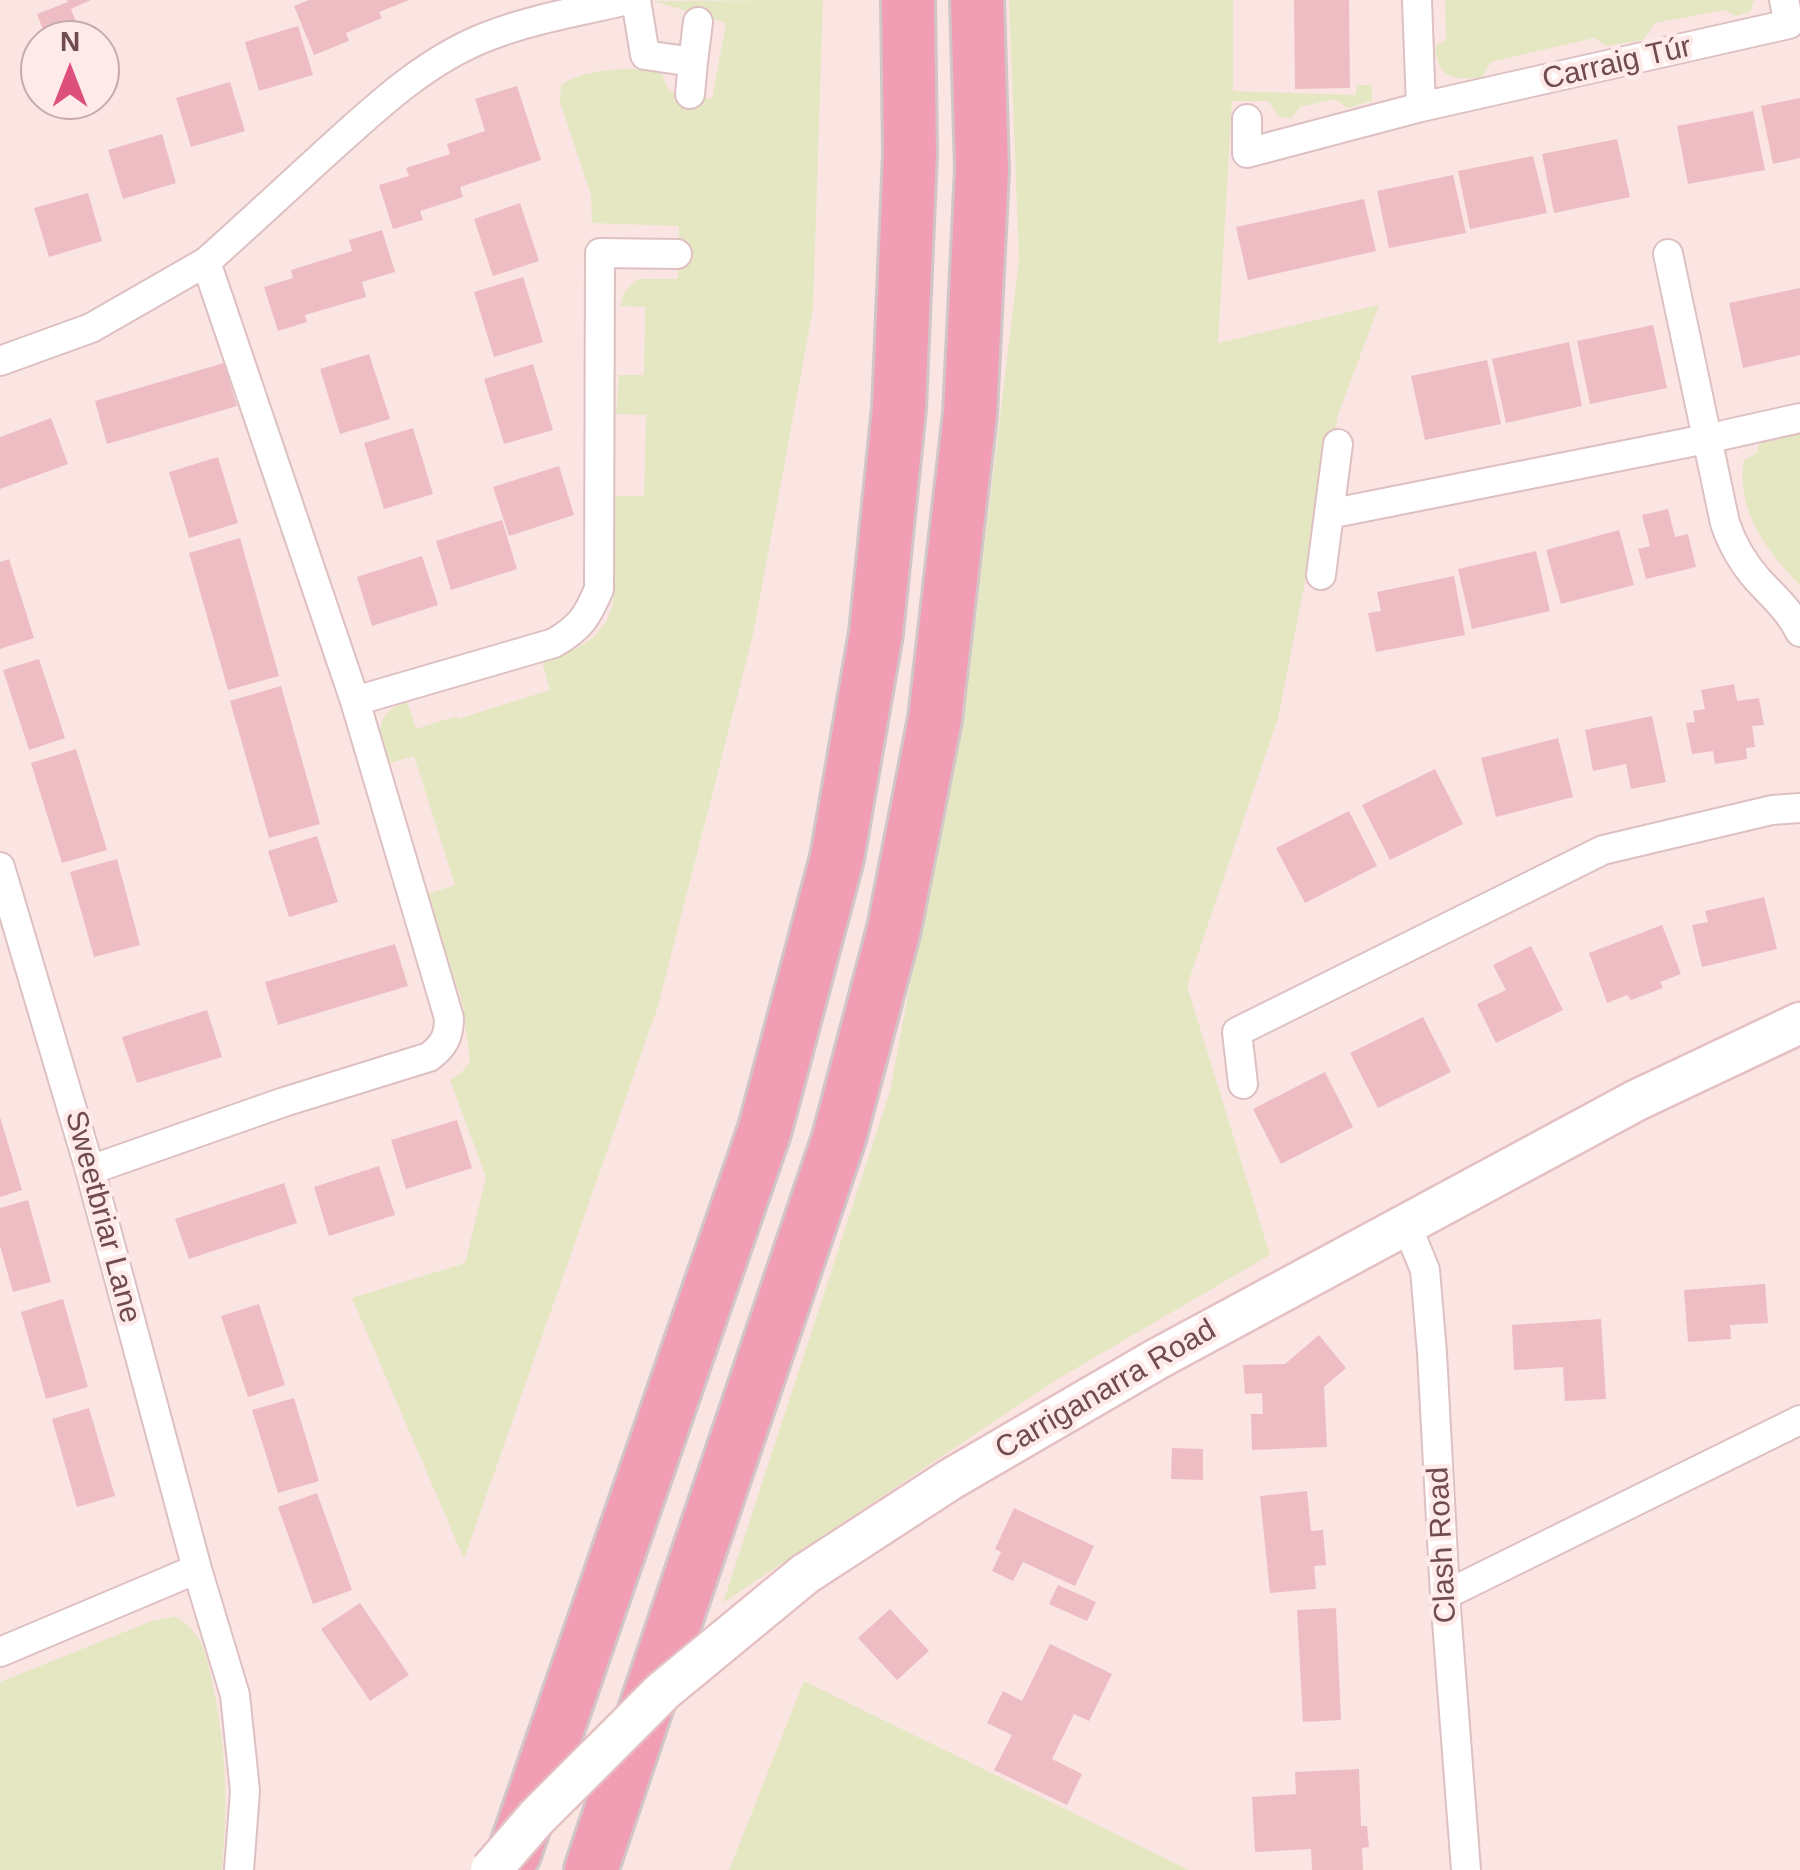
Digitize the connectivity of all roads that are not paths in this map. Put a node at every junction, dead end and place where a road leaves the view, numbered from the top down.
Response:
1 (628, 0) edge
2 (636, 0) edge
3 (908, 0) edge
4 (977, 0) edge
5 (1418, 0) edge
6 (1784, 0) edge
7 (698, 22) dead end
8 (694, 62) junction
9 (690, 94) dead end
10 (1421, 107) junction
11 (1247, 119) dead end
12 (677, 254) dead end
13 (1668, 254) dead end
14 (206, 262) junction
15 (0, 362) edge
16 (1800, 418) edge
17 (1706, 439) junction
18 (1338, 444) dead end
19 (1329, 514) junction
20 (1322, 575) dead end
21 (1800, 632) edge
22 (355, 700) junction
23 (1800, 808) edge
24 (0, 866) edge
25 (1800, 1023) edge
26 (1243, 1084) dead end
27 (90, 1170) junction
28 (1404, 1225) junction
29 (1800, 1420) edge
30 (197, 1569) junction
31 (1445, 1595) junction
32 (0, 1652) edge
33 (239, 1870) edge
34 (491, 1870) edge
35 (509, 1870) edge
36 (591, 1870) edge
37 (1466, 1870) edge

1 - 14 street
2 - 8 street
3 - 35 highway
4 - 36 highway
5 - 10 street
6 - 10 street, Carraig Túr
7 - 8 street
8 - 9 street
10 - 11 street, Carraig Túr
12 - 22 street
13 - 17 street
14 - 15 street
14 - 22 street
16 - 17 street
17 - 19 street
17 - 21 street
18 - 19 street
19 - 20 street
22 - 27 street
23 - 26 street
24 - 27 street, Sweetbriar Lane
25 - 28 street, Carriganarra Road
27 - 30 street, Sweetbriar Lane
28 - 31 street, Clash Road
28 - 34 street, Carriganarra Road, bridge
29 - 31 street
30 - 32 street
30 - 33 street, Sweetbriar Lane
31 - 37 street, Clash Road

